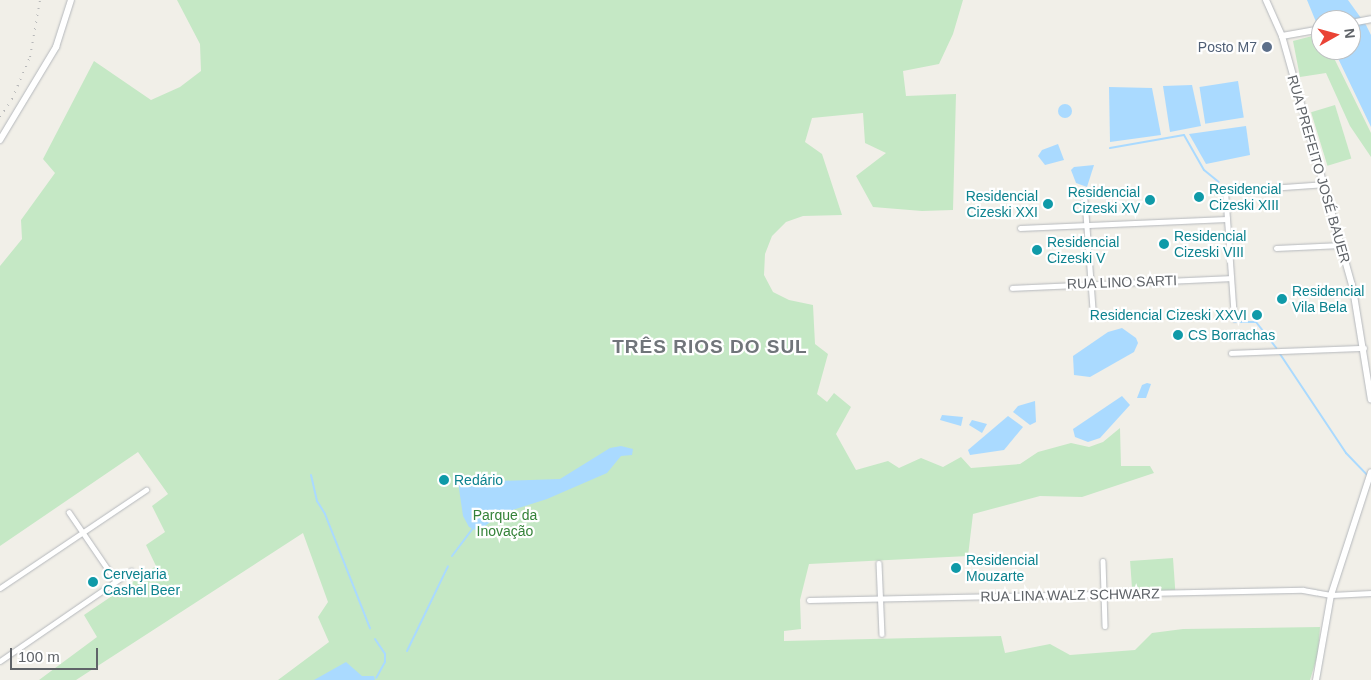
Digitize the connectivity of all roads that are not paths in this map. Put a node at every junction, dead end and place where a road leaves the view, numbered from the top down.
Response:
1 (71, 0) edge
2 (1266, 0) edge
3 (1311, 30) edge
4 (1282, 36) junction
5 (0, 140) edge
6 (1324, 184) junction
7 (1085, 200) dead end
8 (1227, 219) junction
9 (1086, 225) junction
10 (1020, 228) dead end
11 (1341, 245) junction
12 (1276, 248) dead end
13 (1231, 278) junction
14 (1091, 283) junction
15 (1012, 288) dead end
16 (1093, 309) dead end
17 (1234, 319) dead end
18 (1364, 348) junction
19 (1231, 353) dead end
20 (1370, 382) edge
21 (1371, 400) edge
22 (1371, 472) edge
23 (146, 490) dead end
24 (69, 512) dead end
25 (83, 532) junction
26 (1103, 561) dead end
27 (879, 563) dead end
28 (131, 571) dead end
29 (116, 581) junction
30 (0, 588) edge
31 (1371, 593) edge
32 (1104, 594) junction
33 (1331, 594) junction
34 (880, 598) junction
35 (809, 600) dead end
36 (1105, 626) dead end
37 (882, 634) dead end
38 (0, 662) edge
39 (1316, 680) edge

1 - 5 street
2 - 4 street, RUA PREFEITO JOSÉ BAUER
3 - 4 street
4 - 6 street, RUA PREFEITO JOSÉ BAUER
6 - 8 street
6 - 11 street, RUA PREFEITO JOSÉ BAUER
7 - 9 street
8 - 9 street
8 - 13 street
9 - 10 street
9 - 14 street
11 - 12 street
11 - 18 street, RUA PREFEITO JOSÉ BAUER
13 - 14 street, RUA LINO SARTI
13 - 17 street
14 - 15 street, RUA LINO SARTI
14 - 16 street
18 - 19 street
18 - 20 street, RUA PREFEITO JOSÉ BAUER
20 - 21 street, RUA PREFEITO JOSÉ BAUER
22 - 33 street
23 - 25 street
24 - 25 street
25 - 29 street
25 - 30 street
26 - 32 street
27 - 34 street
28 - 29 street
29 - 38 street
31 - 33 street, RUA LINA WALZ SCHWARZ
32 - 33 street, RUA LINA WALZ SCHWARZ
32 - 34 street, RUA LINA WALZ SCHWARZ
32 - 36 street
33 - 39 street
34 - 35 street, RUA LINA WALZ SCHWARZ
34 - 37 street

